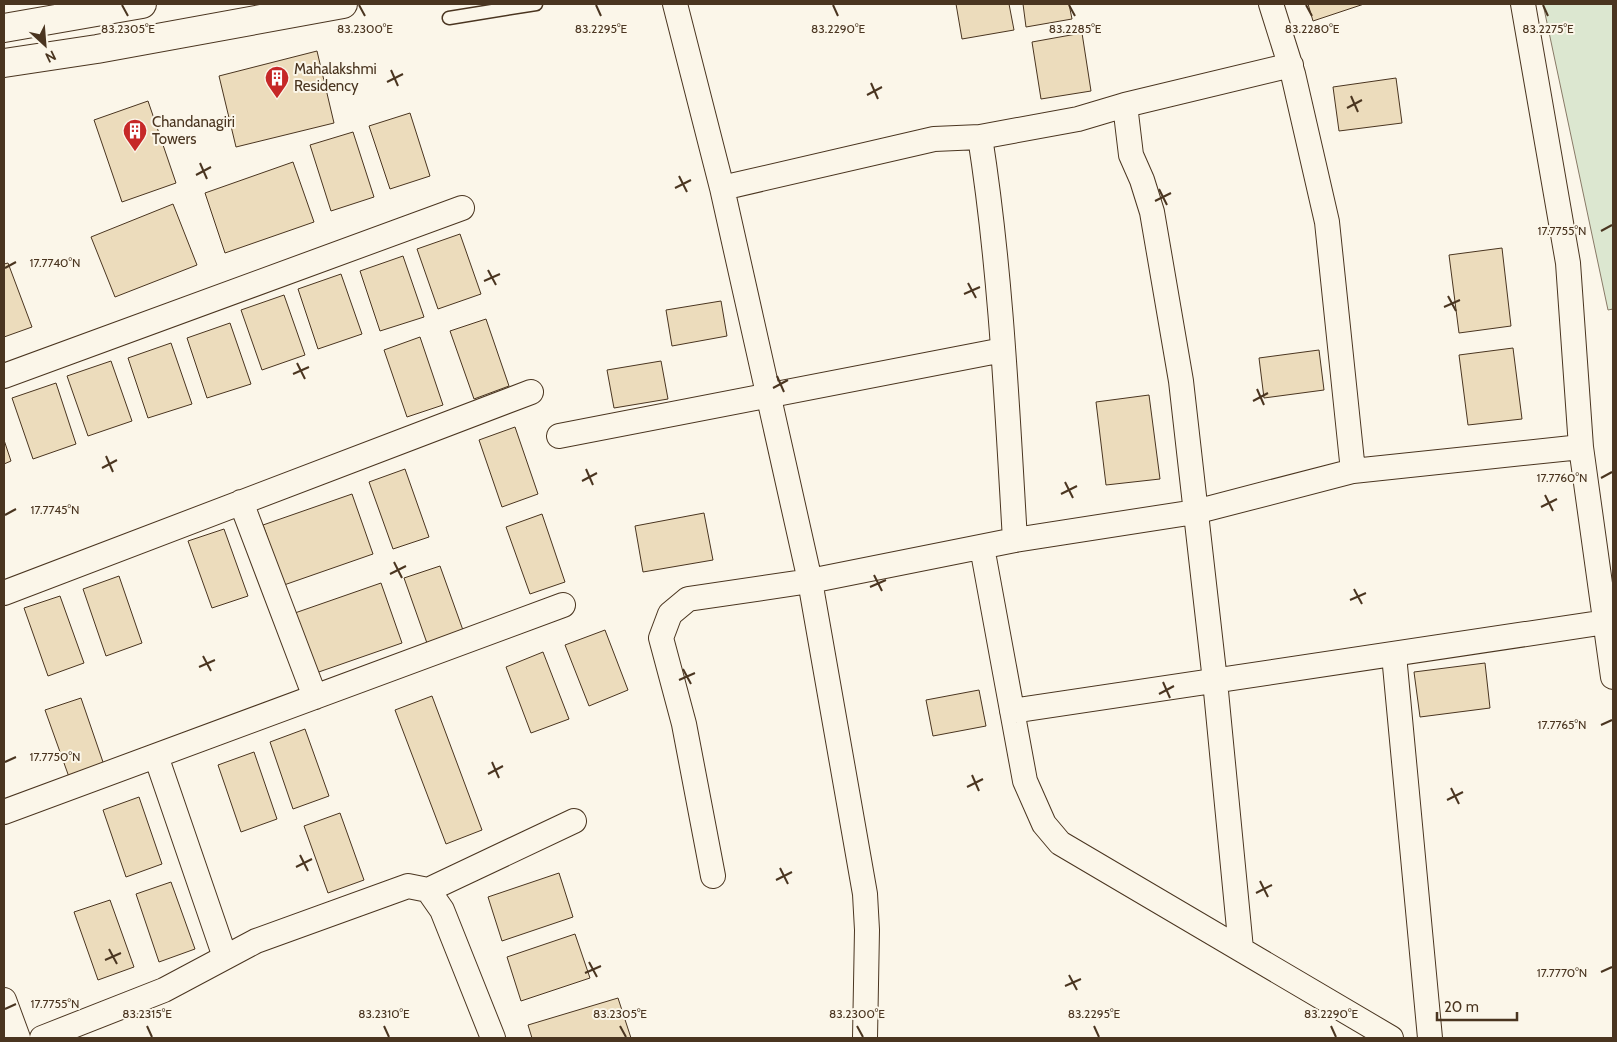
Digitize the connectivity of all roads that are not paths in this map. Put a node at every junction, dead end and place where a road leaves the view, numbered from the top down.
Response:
1 (142, 4) edge
2 (343, 4) edge
3 (536, 4) edge
4 (675, 4) edge
5 (1272, 4) edge
6 (1523, 4) edge
7 (450, 18) dead end
8 (4, 28) edge
9 (4, 63) edge
10 (1291, 65) junction
11 (1126, 105) junction
12 (980, 137) junction
13 (722, 188) junction
14 (462, 208) dead end
15 (1003, 350) junction
16 (4, 376) edge
17 (531, 392) dead end
18 (768, 394) junction
19 (559, 436) dead end
20 (1581, 447) junction
21 (1353, 471) junction
22 (241, 502) junction
23 (1194, 512) junction
24 (1015, 540) junction
25 (982, 547) junction
26 (810, 581) junction
27 (4, 593) edge
28 (563, 606) dead end
29 (1606, 622) junction
30 (1394, 655) junction
31 (1613, 677) edge
32 (1214, 681) junction
33 (315, 697) junction
34 (1012, 711) junction
35 (156, 756) junction
36 (4, 812) edge
37 (574, 821) dead end
38 (713, 876) dead end
39 (428, 890) junction
40 (1241, 948) junction
41 (225, 957) junction
42 (4, 1000) edge
43 (18, 1038) edge
44 (42, 1038) edge
45 (492, 1038) edge
46 (865, 1038) edge
47 (1391, 1038) edge
48 (1430, 1038) edge

1 - 8 main road
2 - 9 main road
3 - 7 lane
4 - 13 street
5 - 10 street
6 - 20 street
10 - 11 street
10 - 21 street
11 - 12 street
11 - 23 street
12 - 13 street
12 - 15 street
13 - 18 street
14 - 16 street
15 - 18 street
15 - 24 street
17 - 22 street
18 - 19 street
18 - 26 street
20 - 21 street
20 - 29 street
21 - 23 street
22 - 27 street
22 - 33 street
23 - 24 street
23 - 32 street
24 - 25 street
25 - 26 street
25 - 34 street
26 - 38 street
26 - 46 street
28 - 33 street
29 - 30 street
29 - 31 street
30 - 32 street
30 - 48 street
32 - 34 street
32 - 40 street
33 - 35 street
34 - 40 street
35 - 36 street
35 - 41 street
37 - 39 street
39 - 41 street
39 - 45 street
40 - 47 street
41 - 44 street
42 - 43 street

